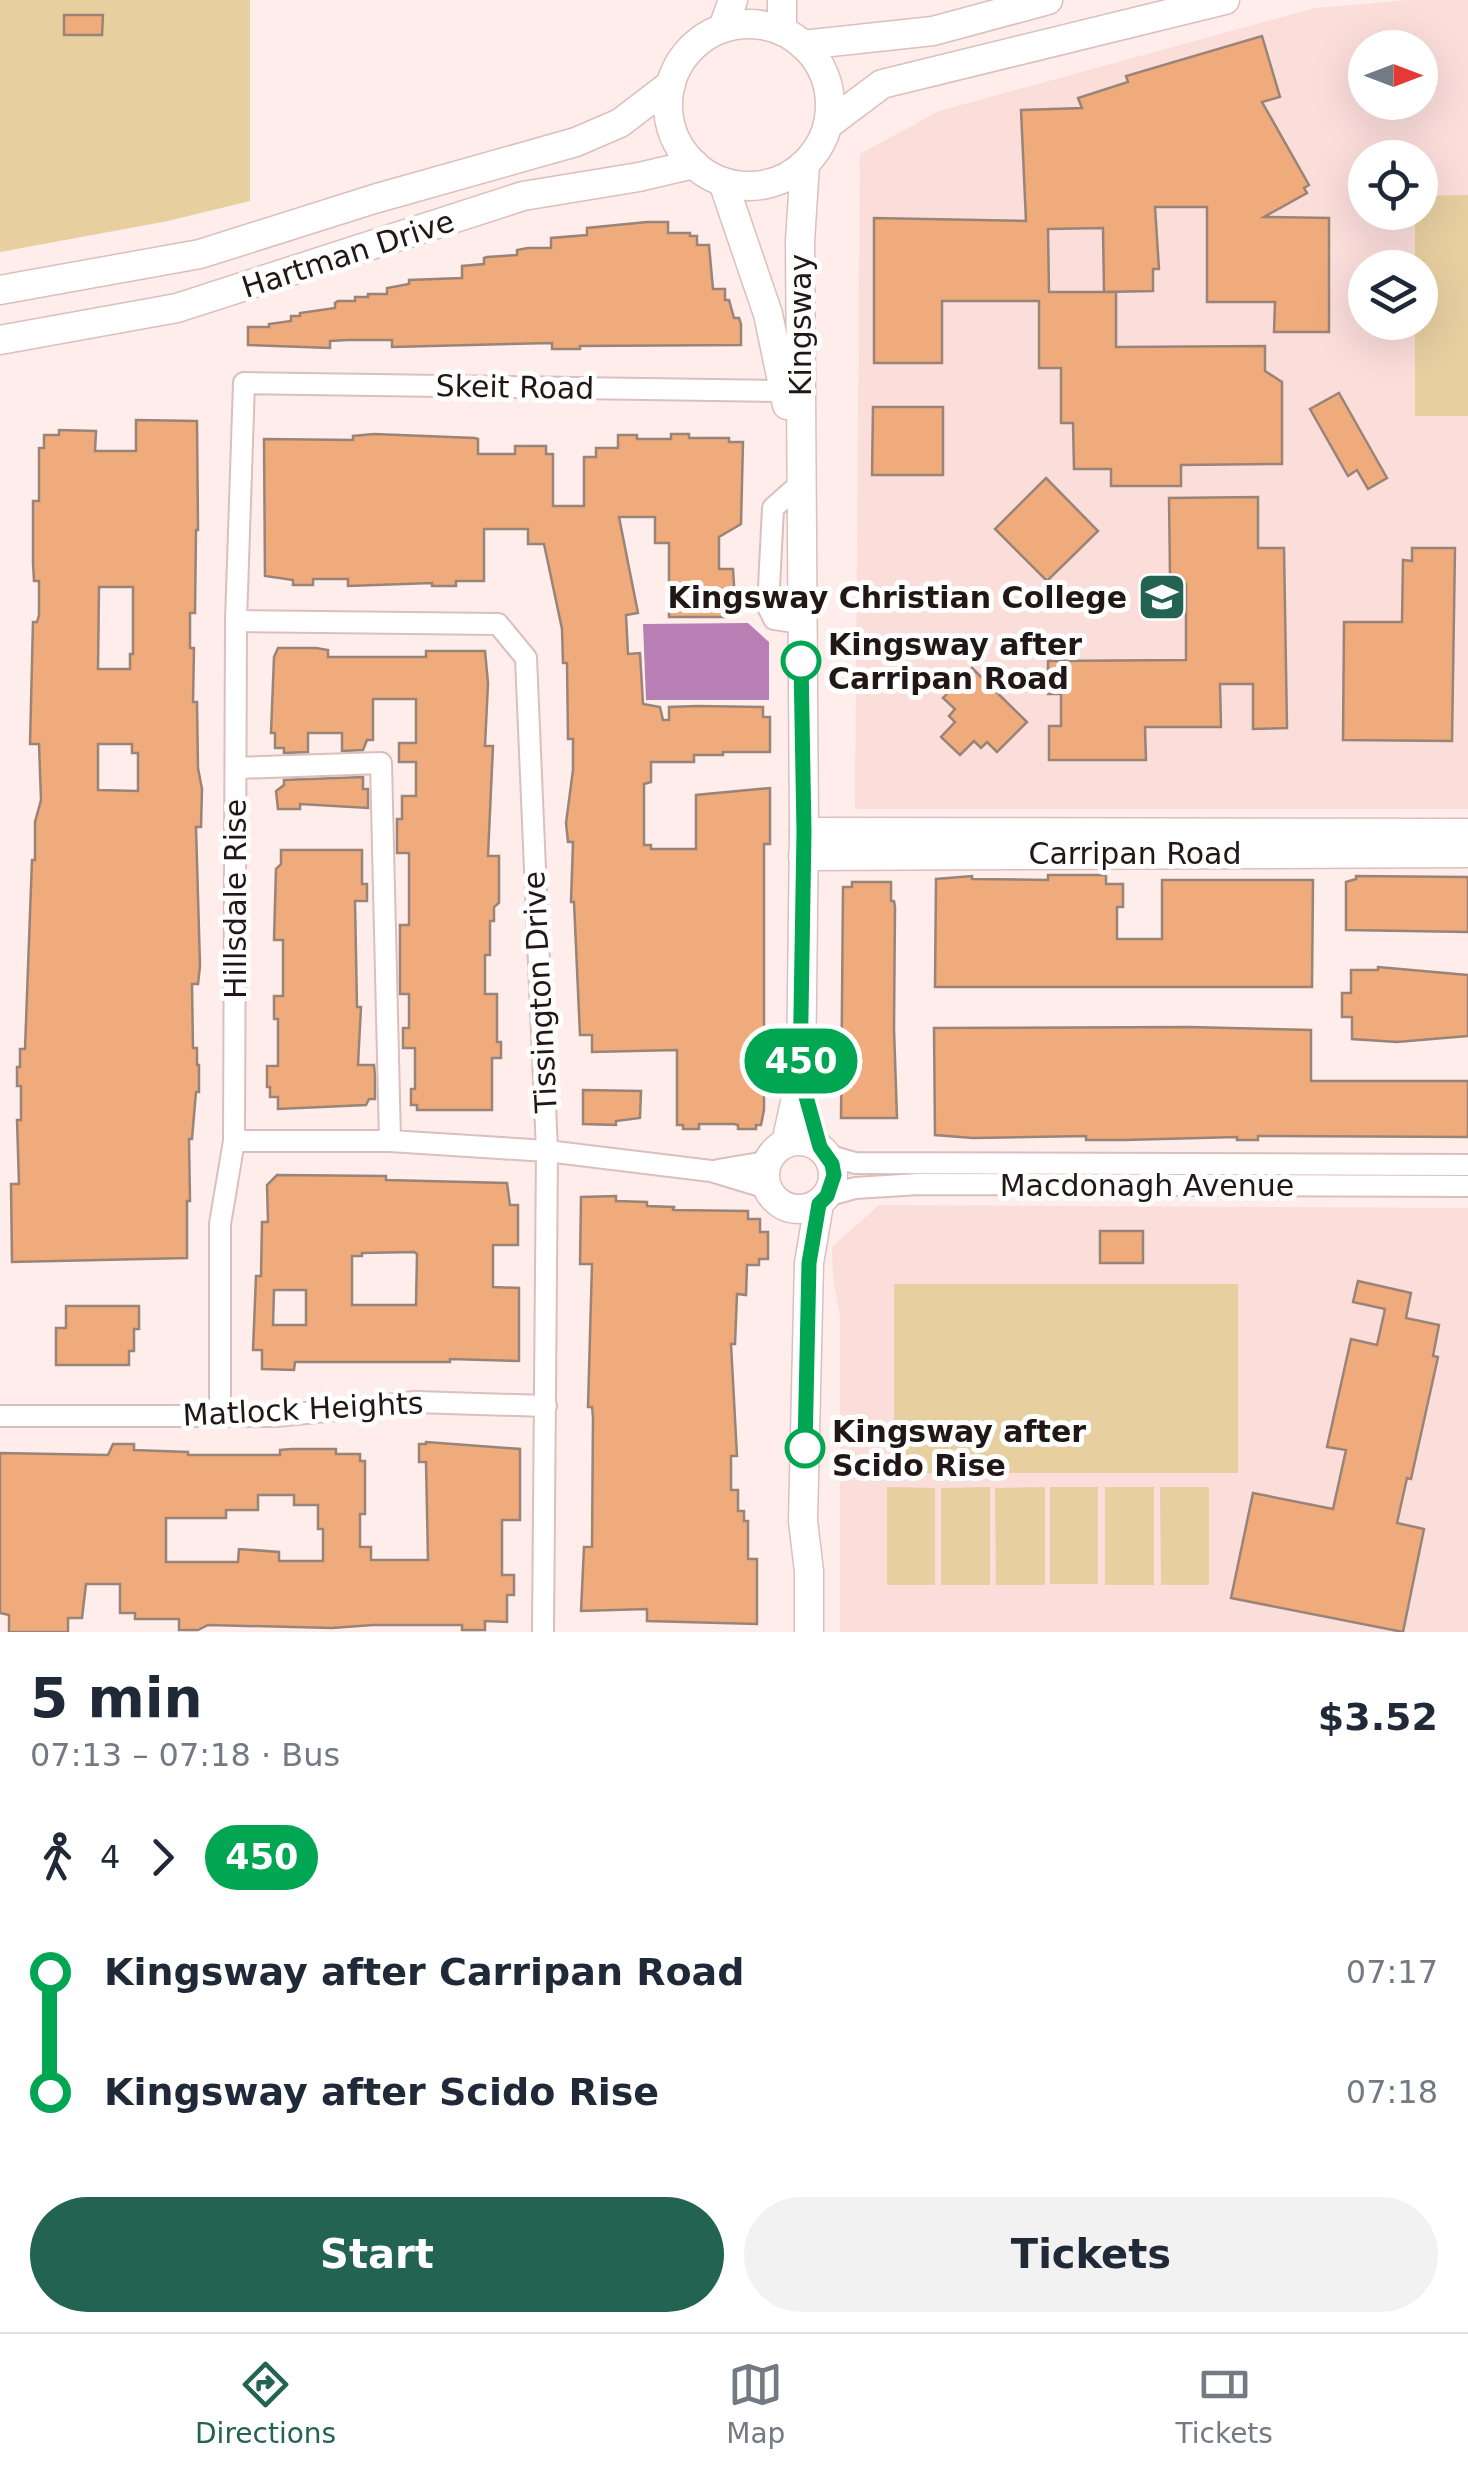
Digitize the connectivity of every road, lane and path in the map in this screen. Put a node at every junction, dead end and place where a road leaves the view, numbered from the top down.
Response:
1 (733, 0) edge
2 (782, 0) edge
3 (1048, 0) edge
4 (1225, 0) edge
5 (723, 28) junction
6 (793, 38) junction
7 (671, 84) junction
8 (830, 123) junction
9 (694, 164) junction
10 (805, 164) junction
11 (723, 182) junction
12 (0, 290) edge
13 (0, 340) edge
14 (244, 383) joint
15 (785, 391) junction
16 (799, 485) junction
17 (236, 621) junction
18 (236, 768) junction
19 (1468, 834) edge
20 (803, 844) junction
21 (1054, 844) junction
22 (1468, 853) edge
23 (800, 1075) junction
24 (234, 1141) junction
25 (390, 1141) junction
26 (548, 1150) junction
27 (823, 1151) junction
28 (1468, 1165) edge
29 (776, 1175) junction
30 (1468, 1186) edge
31 (823, 1200) junction
32 (809, 1263) junction
33 (546, 1406) junction
34 (220, 1414) junction
35 (0, 1416) edge
36 (803, 1521) junction
37 (544, 1632) edge
38 (792, 1632) edge
39 (810, 1632) edge

1 - 5 main road
2 - 6 main road
3 - 6 main road
4 - 8 main road
5 - 6 main road
5 - 7 main road
6 - 8 main road
7 - 9 main road
7 - 12 main road, Hartman Drive
8 - 10 main road
9 - 11 main road
9 - 13 main road, Hartman Drive
10 - 11 main road
10 - 16 main road, Kingsway
11 - 15 main road, Kingsway
14 - 15 street, Skeit Road
14 - 17 street, Hillsdale Rise
15 - 16 main road, Kingsway
16 - 20 main road, Kingsway
17 - 18 street, Hillsdale Rise
17 - 26 street, Tissington Drive
18 - 24 street, Hillsdale Rise
18 - 25 street
19 - 21 main road, Carripan Road
20 - 21 main road, Carripan Road
20 - 23 main road, Kingsway
21 - 22 main road, Carripan Road
23 - 27 main road, Kingsway
23 - 29 main road, Kingsway
24 - 25 street
24 - 34 street, Hillsdale Rise
25 - 26 street
26 - 29 street
26 - 33 street, Tissington Drive
27 - 28 street, Macdonagh Avenue
27 - 29 main road
27 - 31 main road, Kingsway
29 - 31 main road
29 - 32 main road, Kingsway
30 - 31 street, Macdonagh Avenue
31 - 32 main road, Kingsway
32 - 36 main road, Kingsway
33 - 34 street, Matlock Heights
33 - 37 street, Tissington Drive
34 - 35 street, Matlock Heights
36 - 38 main road, Kingsway
36 - 39 main road, Kingsway

